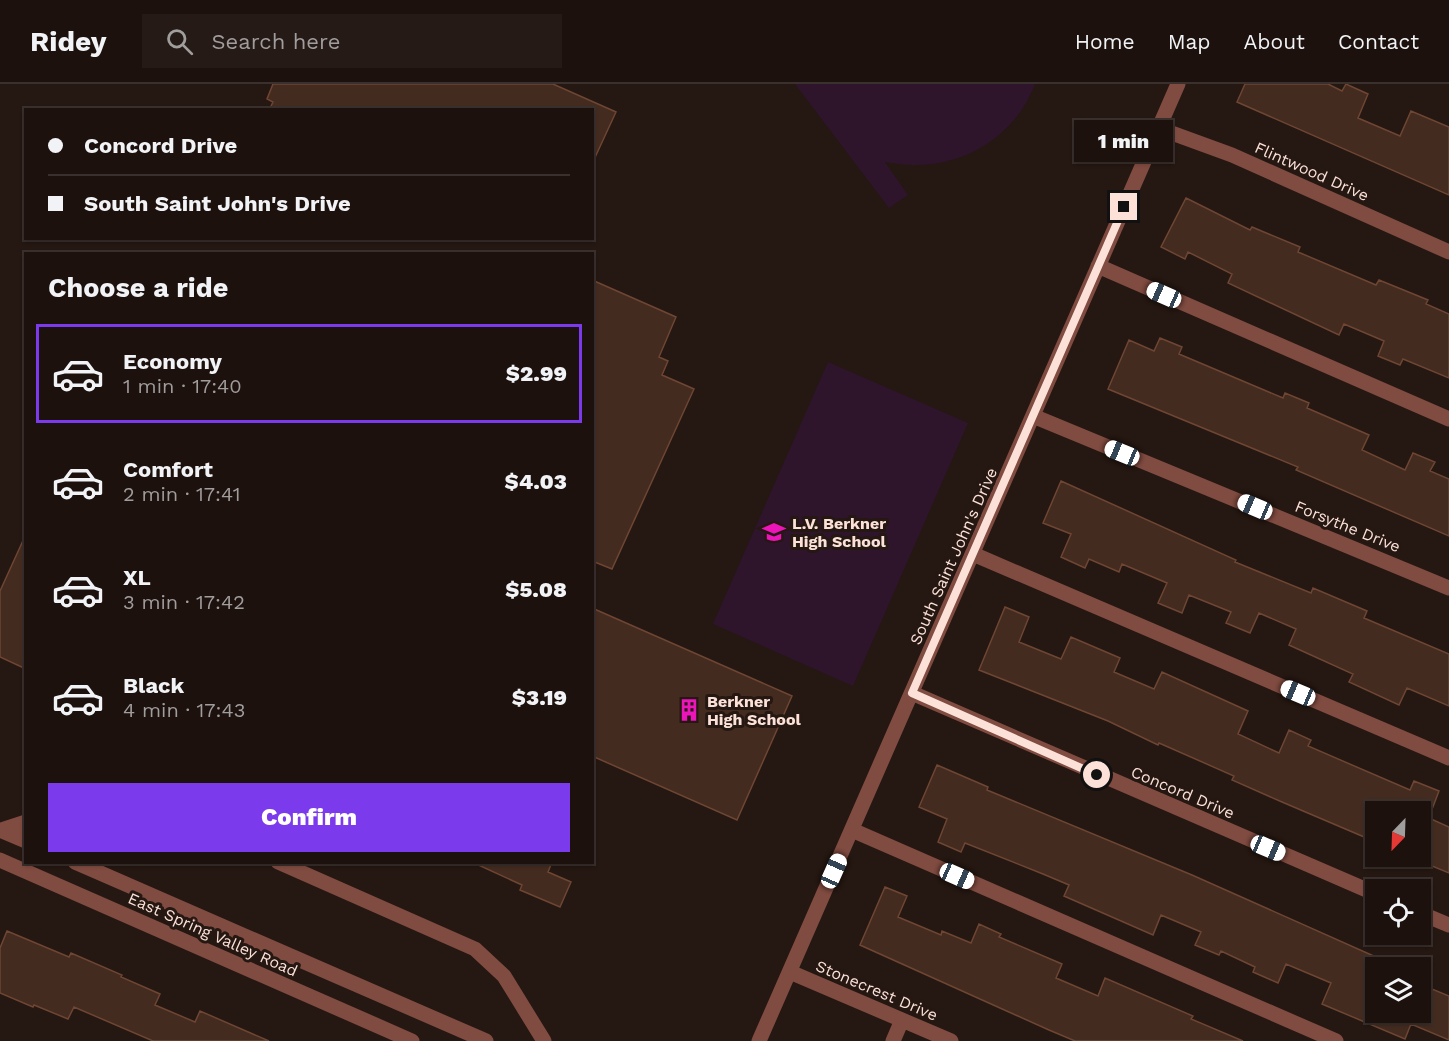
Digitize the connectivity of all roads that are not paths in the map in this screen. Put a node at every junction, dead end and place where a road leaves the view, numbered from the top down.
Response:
1 (1178, 84) edge
2 (1158, 129) junction
3 (1449, 252) edge
4 (1098, 266) junction
5 (1034, 417) junction
6 (1449, 419) edge
7 (973, 554) junction
8 (1449, 588) edge
9 (912, 693) junction
10 (1449, 758) edge
11 (24, 823) edge
12 (1, 830) edge
13 (852, 830) junction
14 (24, 840) edge
15 (0, 860) edge
16 (80, 864) edge
17 (283, 864) edge
18 (1365, 889) edge
19 (1431, 918) edge
20 (1449, 925) edge
21 (790, 972) junction
22 (902, 1020) junction
23 (412, 1041) edge
24 (486, 1041) edge
25 (544, 1041) edge
26 (759, 1041) edge
27 (893, 1041) edge
28 (951, 1041) edge
29 (1336, 1041) edge

1 - 2 street, South Saint John's Drive
2 - 3 street, Flintwood Drive
2 - 4 street, South Saint John's Drive
4 - 5 street, South Saint John's Drive
4 - 6 street
5 - 7 street, South Saint John's Drive
5 - 8 street, Forsythe Drive
7 - 9 street, South Saint John's Drive
7 - 10 street
9 - 13 street, South Saint John's Drive
9 - 18 street, Concord Drive
11 - 12 street
12 - 14 street
13 - 21 street, South Saint John's Drive
13 - 29 street
15 - 23 street, East Spring Valley Road
16 - 24 street, East Spring Valley Road
17 - 25 street
19 - 20 street
21 - 22 street, Stonecrest Drive
21 - 26 street, South Saint John's Drive
22 - 27 street
22 - 28 street, Stonecrest Drive

